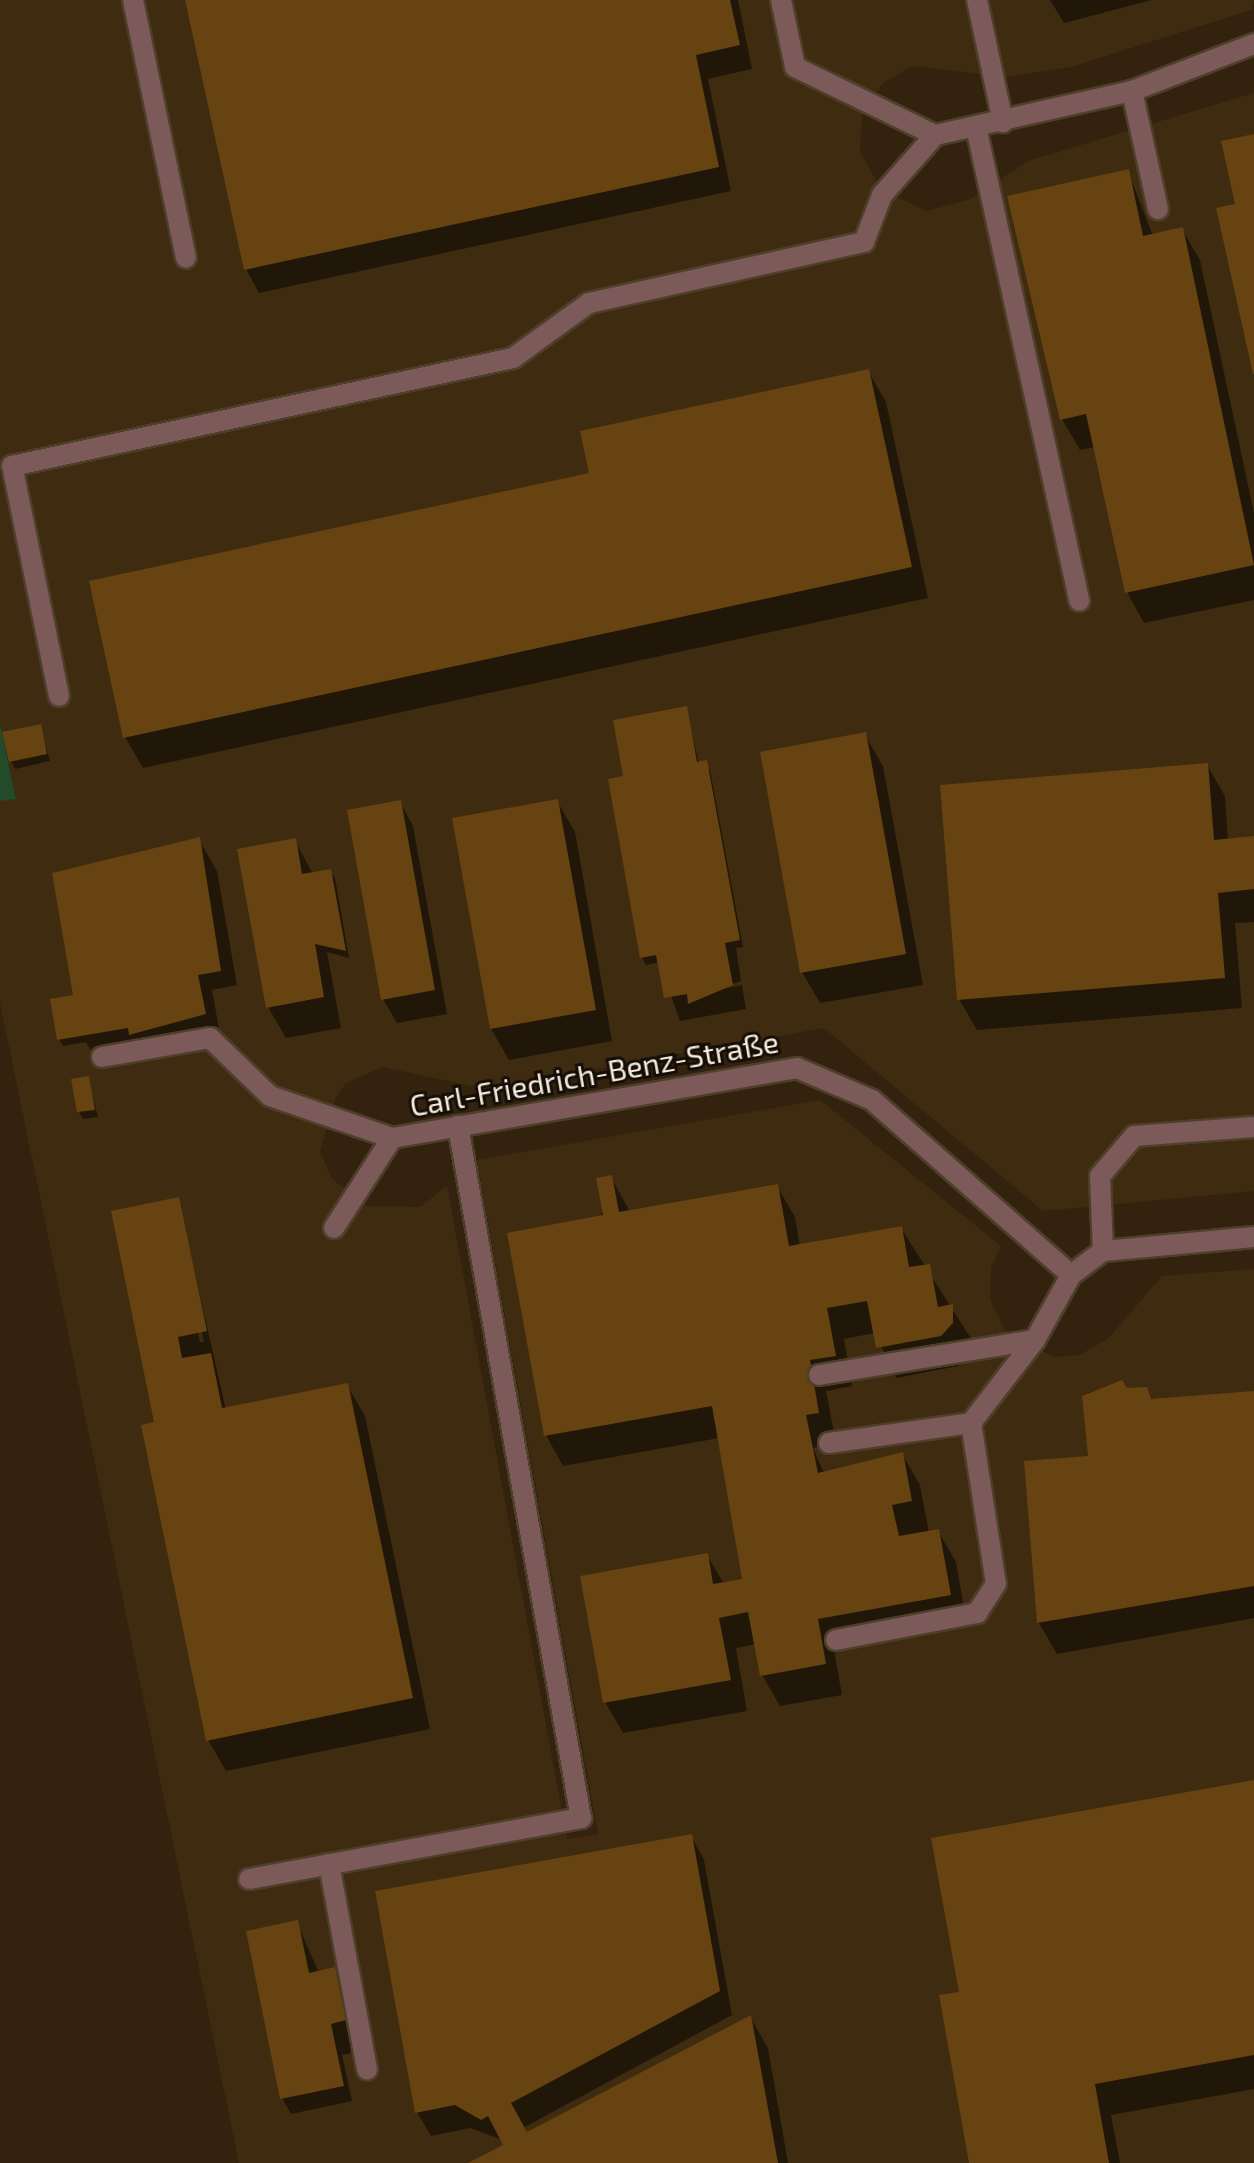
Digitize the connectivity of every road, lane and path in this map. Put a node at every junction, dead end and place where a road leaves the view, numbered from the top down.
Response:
1 (133, 0) edge
2 (781, 0) edge
3 (977, 0) edge
4 (1254, 44) edge
5 (1132, 91) junction
6 (1003, 122) junction
7 (976, 127) junction
8 (935, 135) junction
9 (1158, 209) dead end
10 (186, 258) dead end
11 (1079, 601) dead end
12 (59, 696) dead end
13 (102, 1057) dead end
14 (458, 1126) junction
15 (1254, 1127) edge
16 (392, 1138) junction
17 (334, 1228) dead end
18 (1254, 1237) edge
19 (1103, 1251) junction
20 (1071, 1275) junction
21 (1035, 1340) junction
22 (819, 1375) dead end
23 (971, 1423) junction
24 (829, 1443) dead end
25 (836, 1640) dead end
26 (329, 1864) junction
27 (249, 1879) dead end
28 (367, 2070) dead end

1 - 10 street
2 - 8 street
3 - 6 street
4 - 5 street
5 - 6 street
5 - 9 street
6 - 7 street
7 - 8 street
7 - 11 street
8 - 12 street
13 - 16 street
14 - 16 street, Carl-Friedrich-Benz-Straße
14 - 20 street, Carl-Friedrich-Benz-Straße
14 - 26 street
15 - 19 street
16 - 17 street
18 - 19 street
19 - 20 street
20 - 21 street
21 - 22 street
21 - 23 street
23 - 24 street
23 - 25 street
26 - 27 street
26 - 28 street

